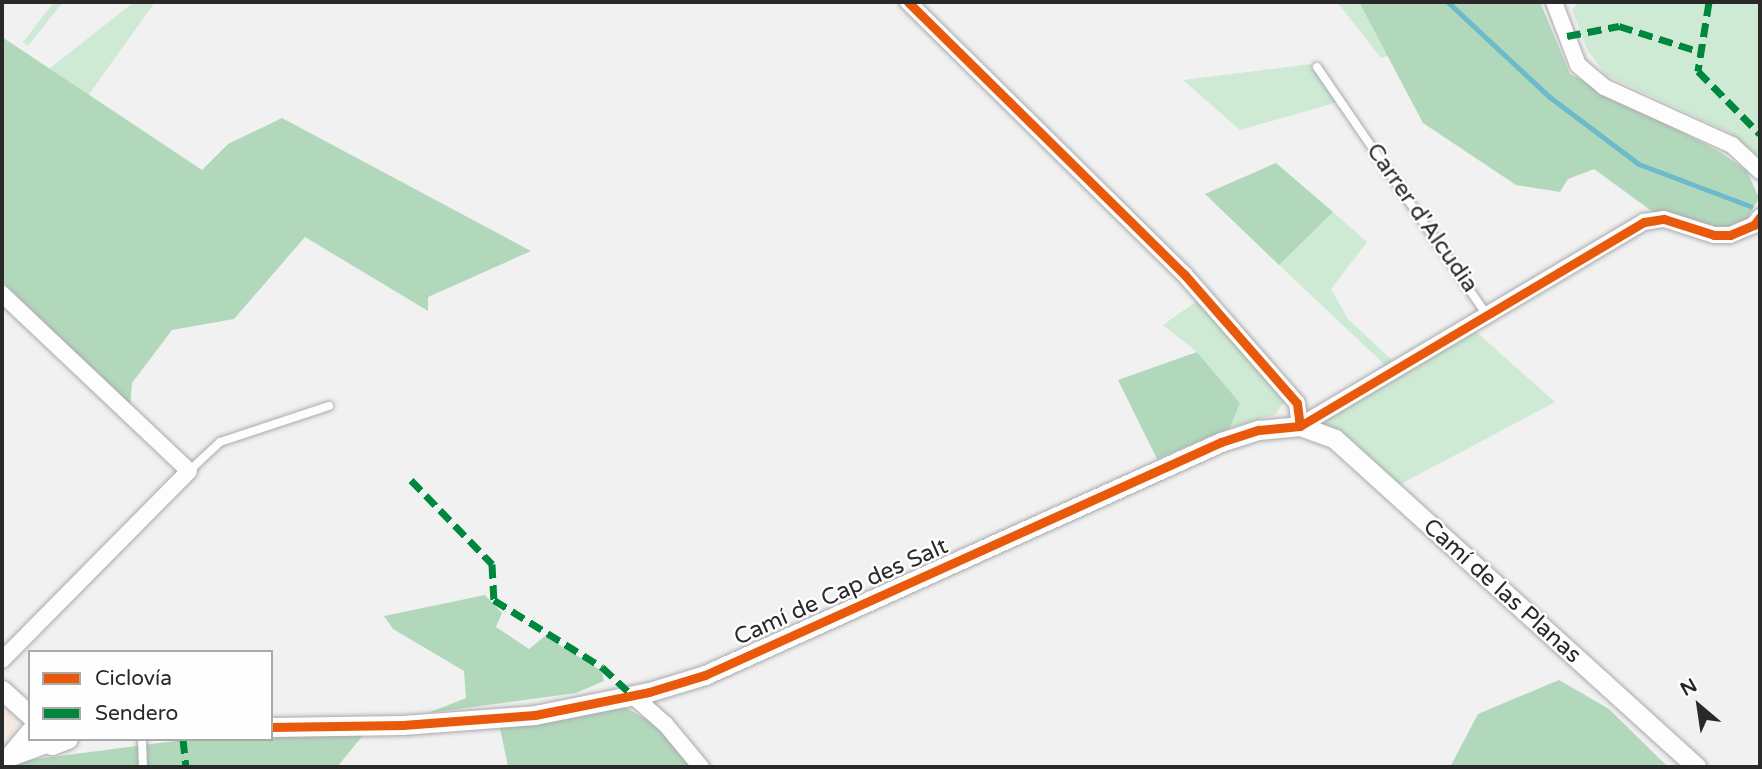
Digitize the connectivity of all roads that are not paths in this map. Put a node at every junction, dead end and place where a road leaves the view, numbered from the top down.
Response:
1 (908, 2) edge
2 (1554, 2) edge
3 (1317, 67) dead end
4 (1760, 171) edge
5 (1760, 217) edge
6 (2, 294) edge
7 (1486, 314) junction
8 (1394, 374) joint
9 (329, 406) dead end
10 (1300, 426) junction
11 (189, 471) junction
12 (6, 659) edge
13 (2, 684) edge
14 (2, 690) edge
15 (28, 693) edge
16 (632, 695) junction
17 (28, 713) edge
18 (273, 727) edge
19 (28, 734) edge
20 (43, 741) edge
21 (142, 741) edge
22 (7, 760) edge
23 (143, 767) edge
24 (701, 767) edge
25 (1697, 767) edge

1 - 10 street
2 - 4 street
3 - 7 lane, Carrer d'Alcudia
5 - 7 street
6 - 11 street
7 - 8 street, Carrer d'Alcudia
8 - 10 street, Camí de Cap des Salt
9 - 11 lane
10 - 16 street, Camí de Cap des Salt
10 - 25 street, Camí de las Planas
11 - 12 street
13 - 15 street
14 - 17 street
16 - 18 street, Camí de Cap des Salt
16 - 24 street
19 - 22 street
20 - 22 street
21 - 23 lane

